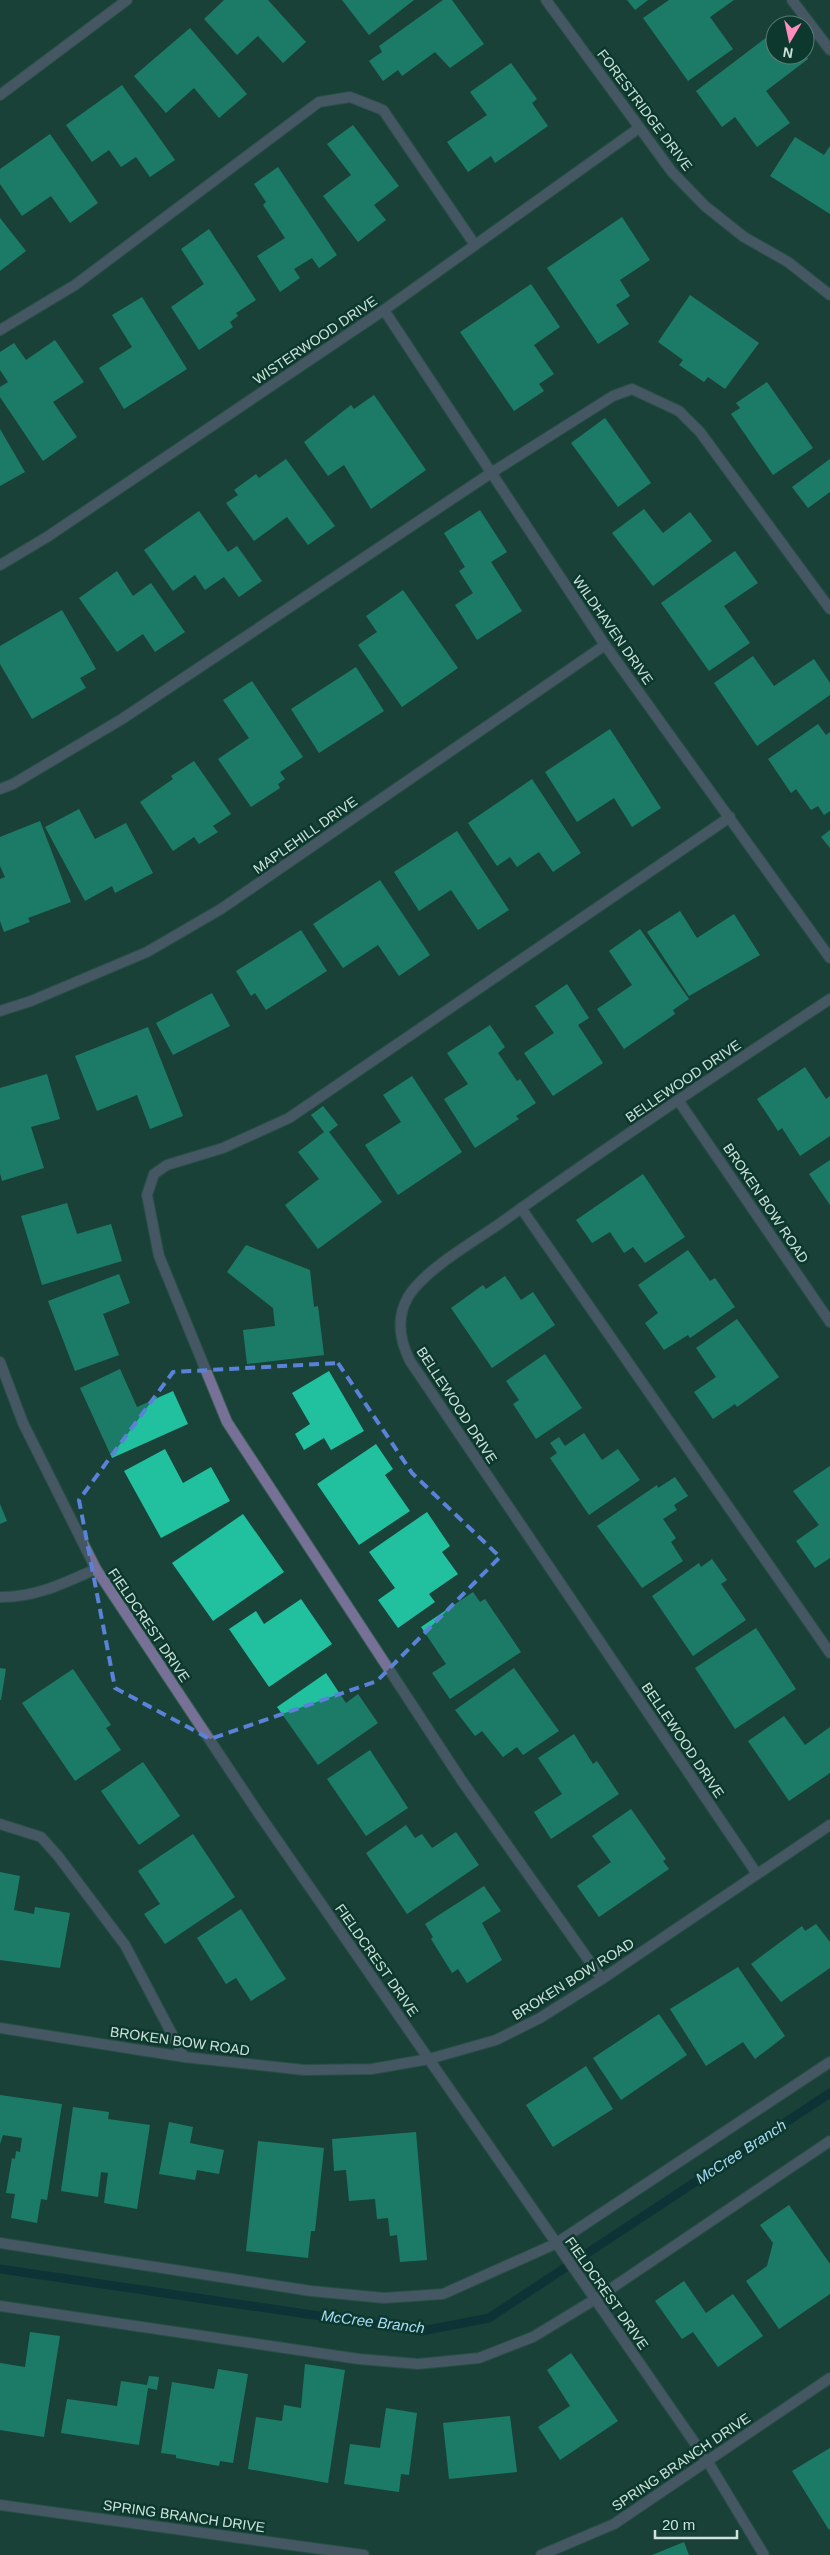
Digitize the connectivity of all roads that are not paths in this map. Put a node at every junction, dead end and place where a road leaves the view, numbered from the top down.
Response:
1 (127, 0) edge
2 (546, 0) edge
3 (792, 0) edge
4 (830, 50) edge
5 (0, 95) edge
6 (639, 128) junction
7 (475, 245) junction
8 (830, 295) edge
9 (384, 310) junction
10 (0, 330) edge
11 (491, 473) junction
12 (0, 565) edge
13 (830, 609) edge
14 (605, 645) junction
15 (0, 789) edge
16 (730, 816) junction
17 (830, 958) edge
18 (830, 999) edge
19 (0, 1011) edge
20 (678, 1100) junction
21 (521, 1208) junction
22 (830, 1322) edge
23 (0, 1362) edge
24 (96, 1569) junction
25 (0, 1597) edge
26 (830, 1653) edge
27 (0, 1824) edge
28 (830, 1825) edge
29 (757, 1874) junction
30 (602, 1979) junction
31 (0, 2028) edge
32 (184, 2056) junction
33 (429, 2059) junction
34 (830, 2062) edge
35 (830, 2141) edge
36 (0, 2243) edge
37 (556, 2244) junction
38 (594, 2300) junction
39 (0, 2306) edge
40 (830, 2378) edge
41 (708, 2462) junction
42 (0, 2505) edge
43 (548, 2554) edge
44 (364, 2555) edge
45 (764, 2555) edge

1 - 5 street
2 - 6 street, FORESTRIDGE DRIVE
3 - 4 street
6 - 7 street, WISTERWOOD DRIVE
6 - 8 street, FORESTRIDGE DRIVE
7 - 9 street, WISTERWOOD DRIVE
7 - 10 street
9 - 11 street, WILDHAVEN DRIVE
9 - 12 street, WISTERWOOD DRIVE
11 - 13 street
11 - 14 street, WILDHAVEN DRIVE
11 - 15 street
14 - 16 street, WILDHAVEN DRIVE
14 - 19 street, MAPLEHILL DRIVE
16 - 17 street, WILDHAVEN DRIVE
16 - 30 street
18 - 20 street, BELLEWOOD DRIVE
20 - 21 street, BELLEWOOD DRIVE
20 - 22 street, BROKEN BOW ROAD
21 - 26 street
21 - 29 street, BELLEWOOD DRIVE
23 - 24 street, FIELDCREST DRIVE
24 - 25 street
24 - 33 street, FIELDCREST DRIVE
27 - 32 street
28 - 29 street, BROKEN BOW ROAD
29 - 30 street, BROKEN BOW ROAD
30 - 33 street, BROKEN BOW ROAD
31 - 32 street, BROKEN BOW ROAD
32 - 33 street, BROKEN BOW ROAD
33 - 37 street, FIELDCREST DRIVE
34 - 37 street
35 - 38 street
36 - 37 street
37 - 38 street, FIELDCREST DRIVE
38 - 39 street
38 - 41 street, FIELDCREST DRIVE
40 - 41 street, SPRING BRANCH DRIVE
41 - 43 street, SPRING BRANCH DRIVE
41 - 45 street, FIELDCREST DRIVE
42 - 44 street, SPRING BRANCH DRIVE

